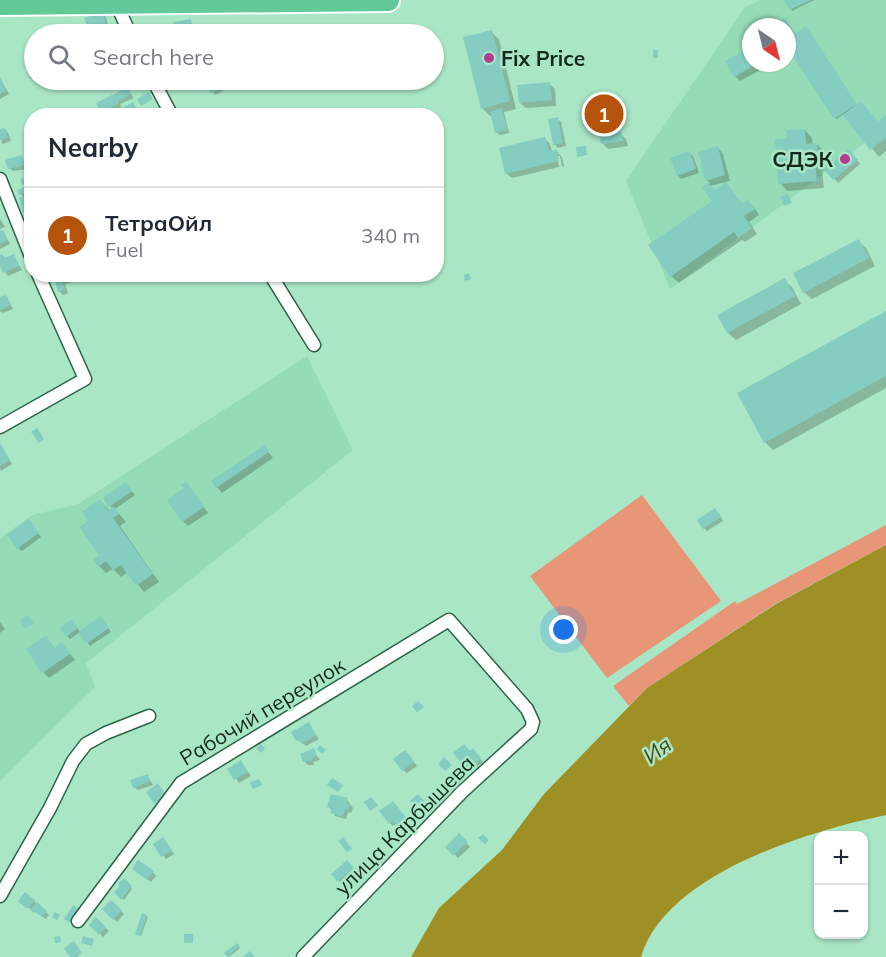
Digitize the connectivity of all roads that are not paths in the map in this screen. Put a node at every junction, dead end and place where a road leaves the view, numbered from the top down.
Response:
1 (388, 0) edge
2 (116, 3) junction
3 (0, 4) edge
4 (125, 24) edge
5 (158, 90) edge
6 (168, 108) edge
7 (0, 179) edge
8 (24, 239) edge
9 (42, 282) edge
10 (275, 282) edge
11 (314, 345) dead end
12 (0, 427) edge
13 (449, 620) joint
14 (149, 716) dead end
15 (0, 896) edge
16 (78, 921) dead end
17 (303, 957) edge

1 - 2 highway
2 - 3 highway
2 - 4 street
5 - 6 street
7 - 8 street
9 - 12 street
10 - 11 street
13 - 16 street, Рабочий переулок
13 - 17 street, улица Карбышева
14 - 15 street

